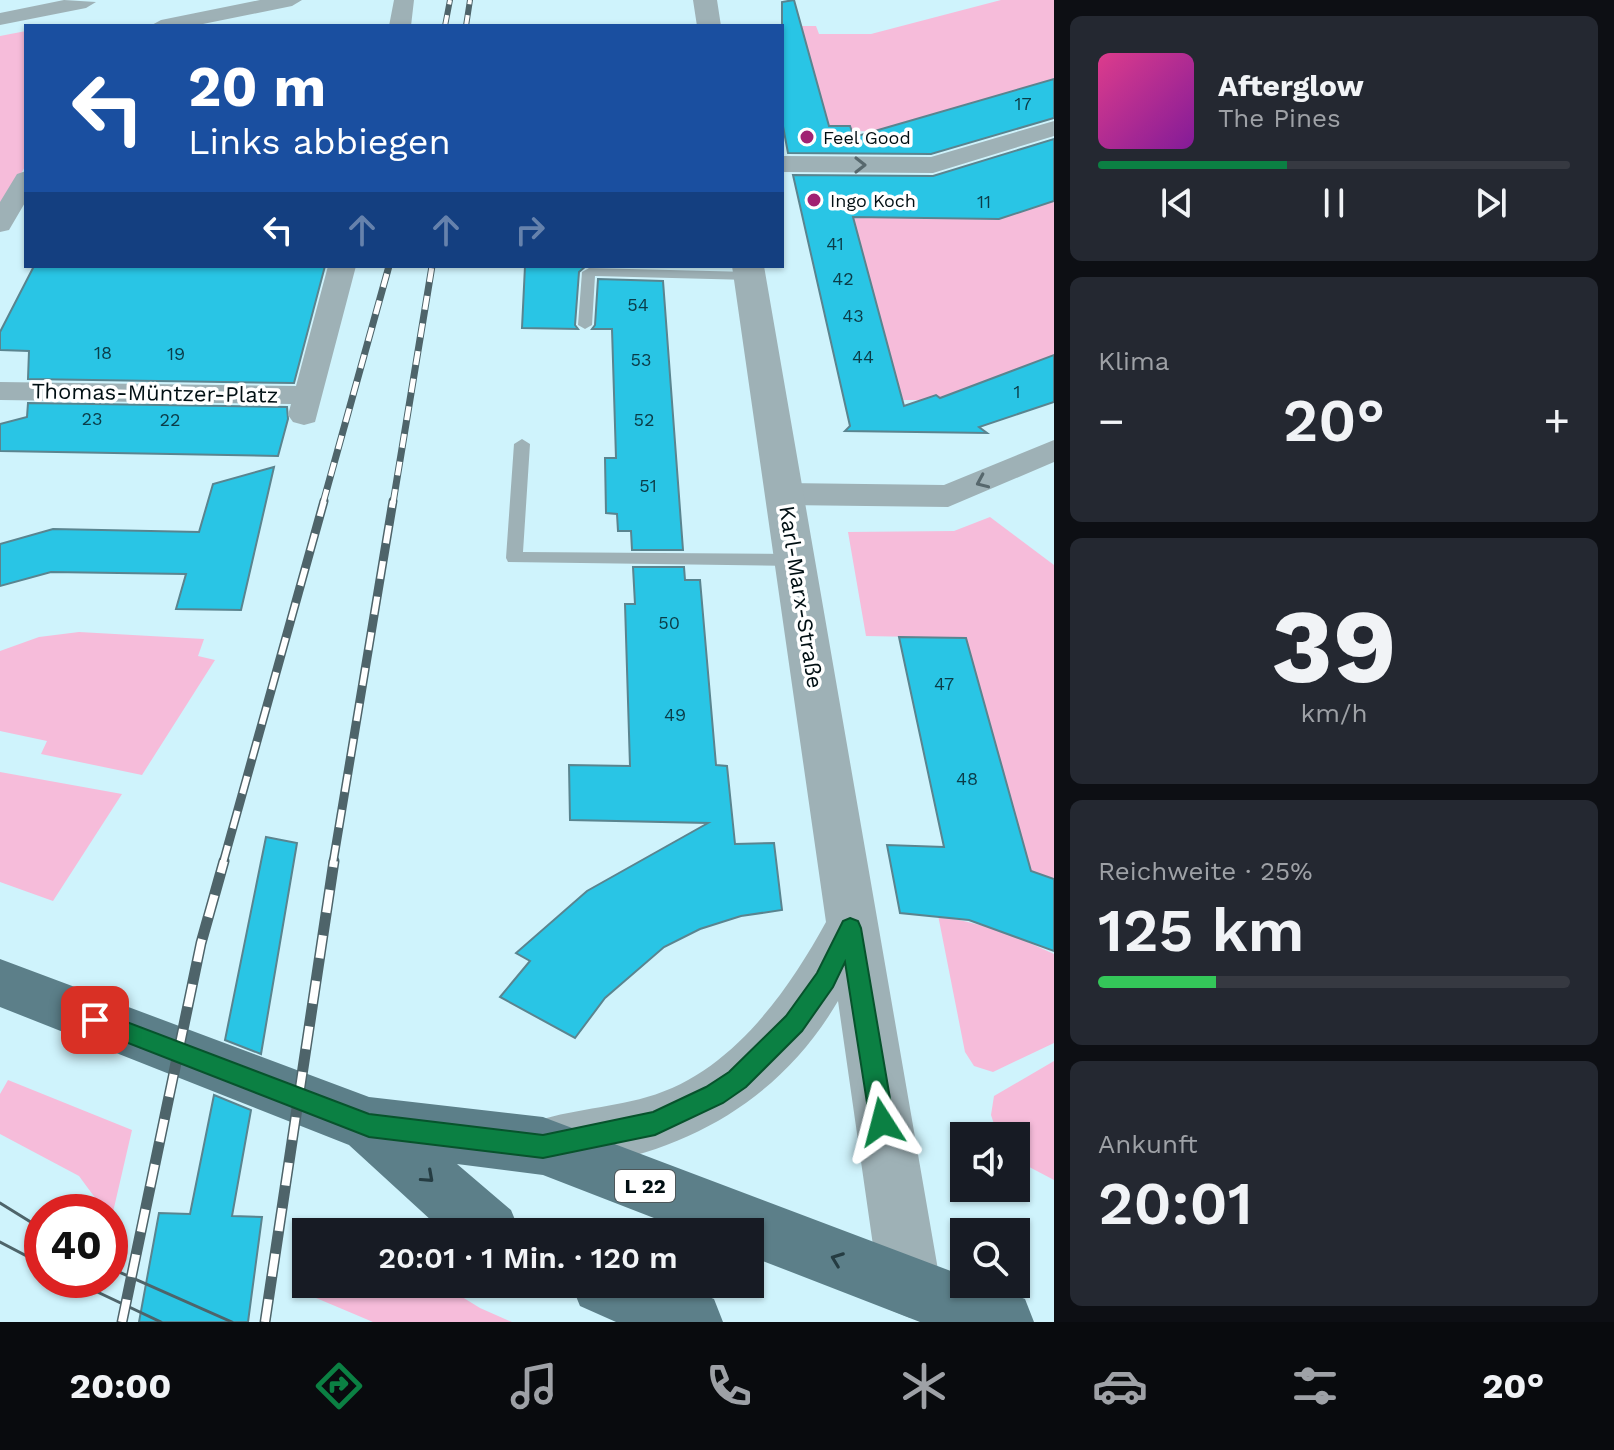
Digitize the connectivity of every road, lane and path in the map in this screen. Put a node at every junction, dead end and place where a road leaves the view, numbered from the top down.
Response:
1 (292, 0) edge
2 (404, 0) edge
3 (705, 0) edge
4 (89, 5) edge
5 (0, 19) edge
6 (171, 24) edge
7 (400, 24) edge
8 (709, 24) edge
9 (1054, 128) edge
10 (784, 164) edge
11 (24, 182) edge
12 (0, 224) edge
13 (341, 268) edge
14 (749, 271) edge
15 (585, 325) dead end
16 (0, 391) edge
17 (522, 444) dead end
18 (1054, 450) edge
19 (785, 494) junction
20 (795, 560) junction
21 (850, 928) junction
22 (0, 983) edge
23 (369, 1125) junction
24 (543, 1146) junction
25 (473, 1218) edge
26 (635, 1298) edge
27 (908, 1305) edge
28 (691, 1322) edge
29 (1002, 1322) edge

1 - 6 street
2 - 7 street
3 - 8 street
4 - 5 street
10 -> 9 street
11 - 12 street
13 - 16 street, Thomas-Müntzer-Platz
14 - 15 lane
14 - 19 street, Karl-Marx-Straße
17 - 20 lane
18 -> 19 street
19 - 20 street, Karl-Marx-Straße
20 - 21 street, Karl-Marx-Straße
21 - 24 street
21 - 27 street, Karl-Marx-Straße
22 - 23 main road, L 22
23 - 24 main road, L 22
23 -> 25 main road, L 22
27 -> 24 main road, L 22
26 - 28 main road
27 - 29 main road, L 22

